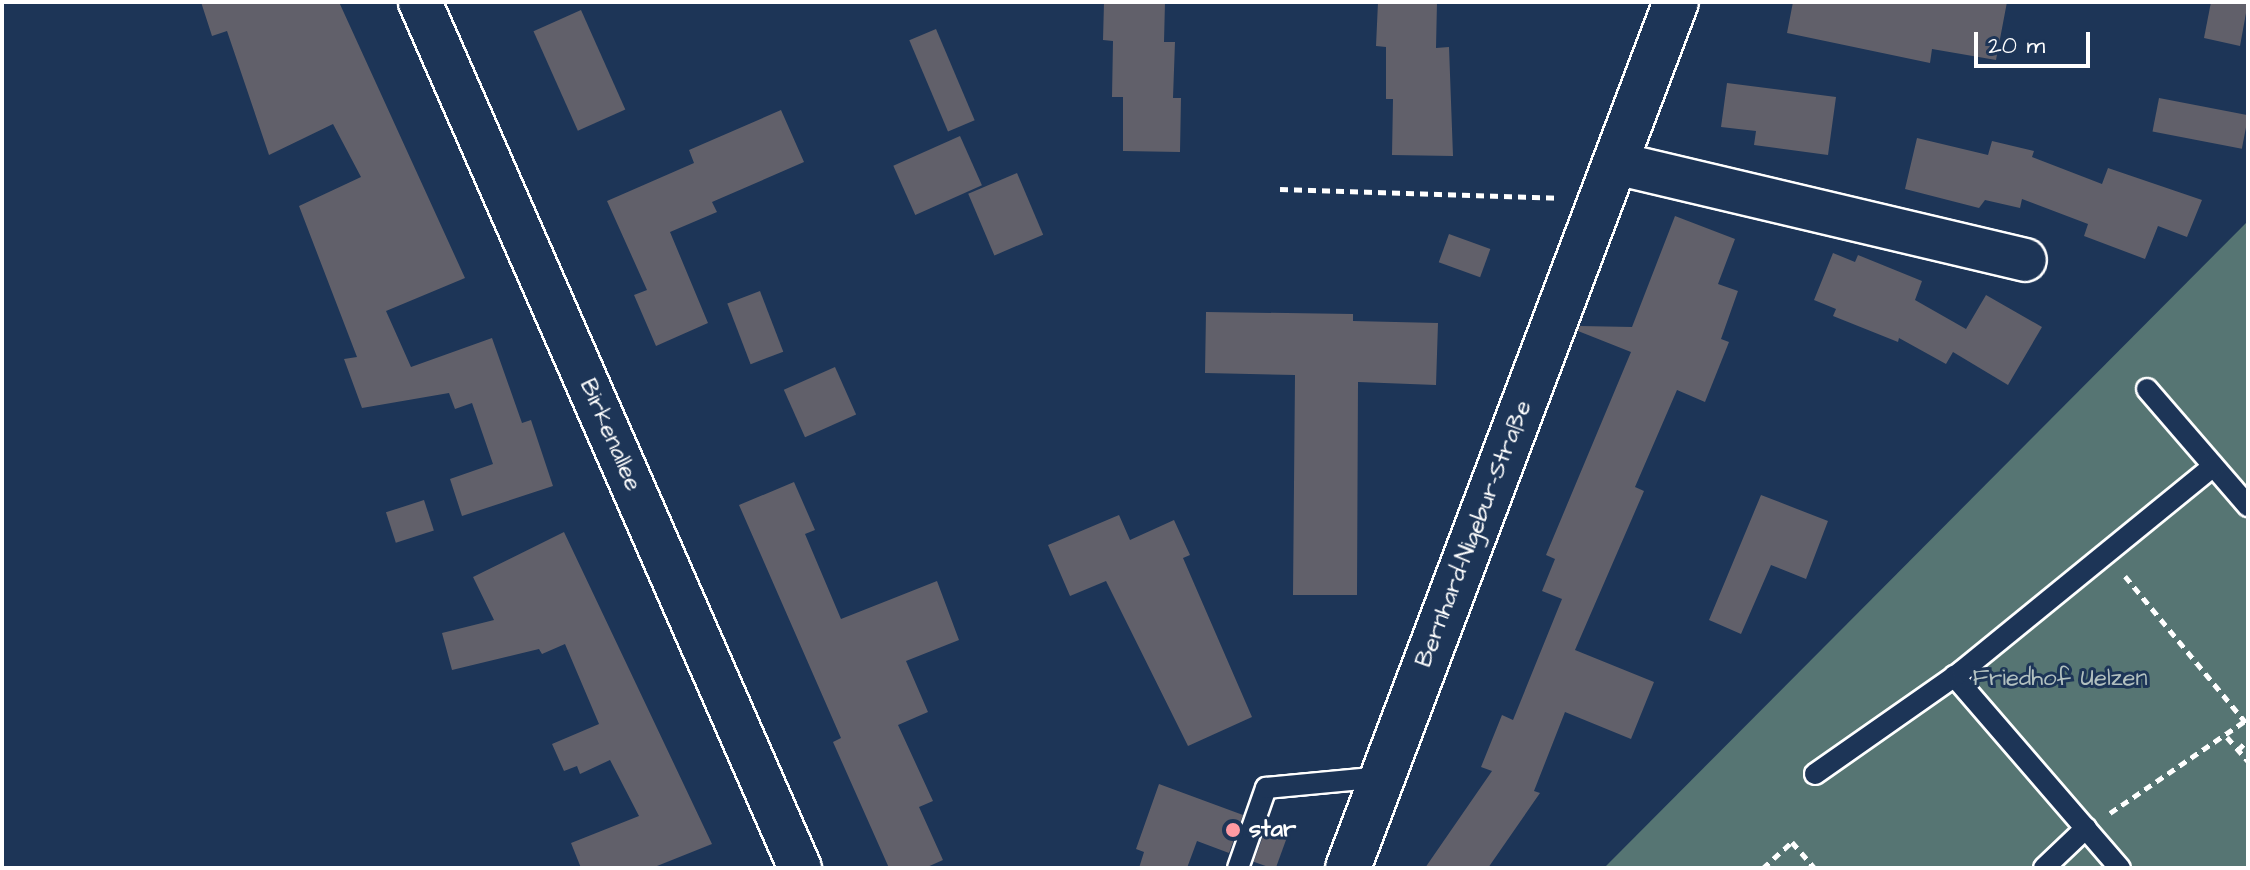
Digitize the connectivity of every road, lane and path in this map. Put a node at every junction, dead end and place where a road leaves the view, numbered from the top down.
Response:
1 (420, 2) edge
2 (1676, 2) edge
3 (1608, 181) junction
4 (1280, 189) dead end
5 (2025, 260) dead end
6 (2147, 389) dead end
7 (2213, 466) junction
8 (2248, 506) edge
9 (2106, 553) junction
10 (1954, 676) junction
11 (2246, 723) edge
12 (2227, 737) junction
13 (2248, 740) edge
14 (2238, 750) junction
15 (2248, 761) edge
16 (1815, 774) dead end
17 (1382, 777) junction
18 (2086, 828) junction
19 (800, 868) edge
20 (1238, 868) edge
21 (1348, 868) edge
22 (1763, 868) edge
23 (1815, 868) edge
24 (2044, 868) edge
25 (2120, 868) edge

1 - 19 street, Birkenallee
2 - 3 main road, Bernhard-Nigebur-Straße
3 - 4 path
3 - 5 street
3 - 17 main road, Bernhard-Nigebur-Straße
6 - 7 lane
7 - 8 lane
7 - 9 lane
9 - 10 lane
9 - 11 path
10 - 16 lane
10 - 18 lane
11 - 12 path
12 - 14 path
12 - 18 path
13 - 14 path
14 - 15 path
17 - 20 lane
17 - 21 main road, Bernhard-Nigebur-Straße
18 - 24 lane
18 - 25 lane
22 - 23 path

